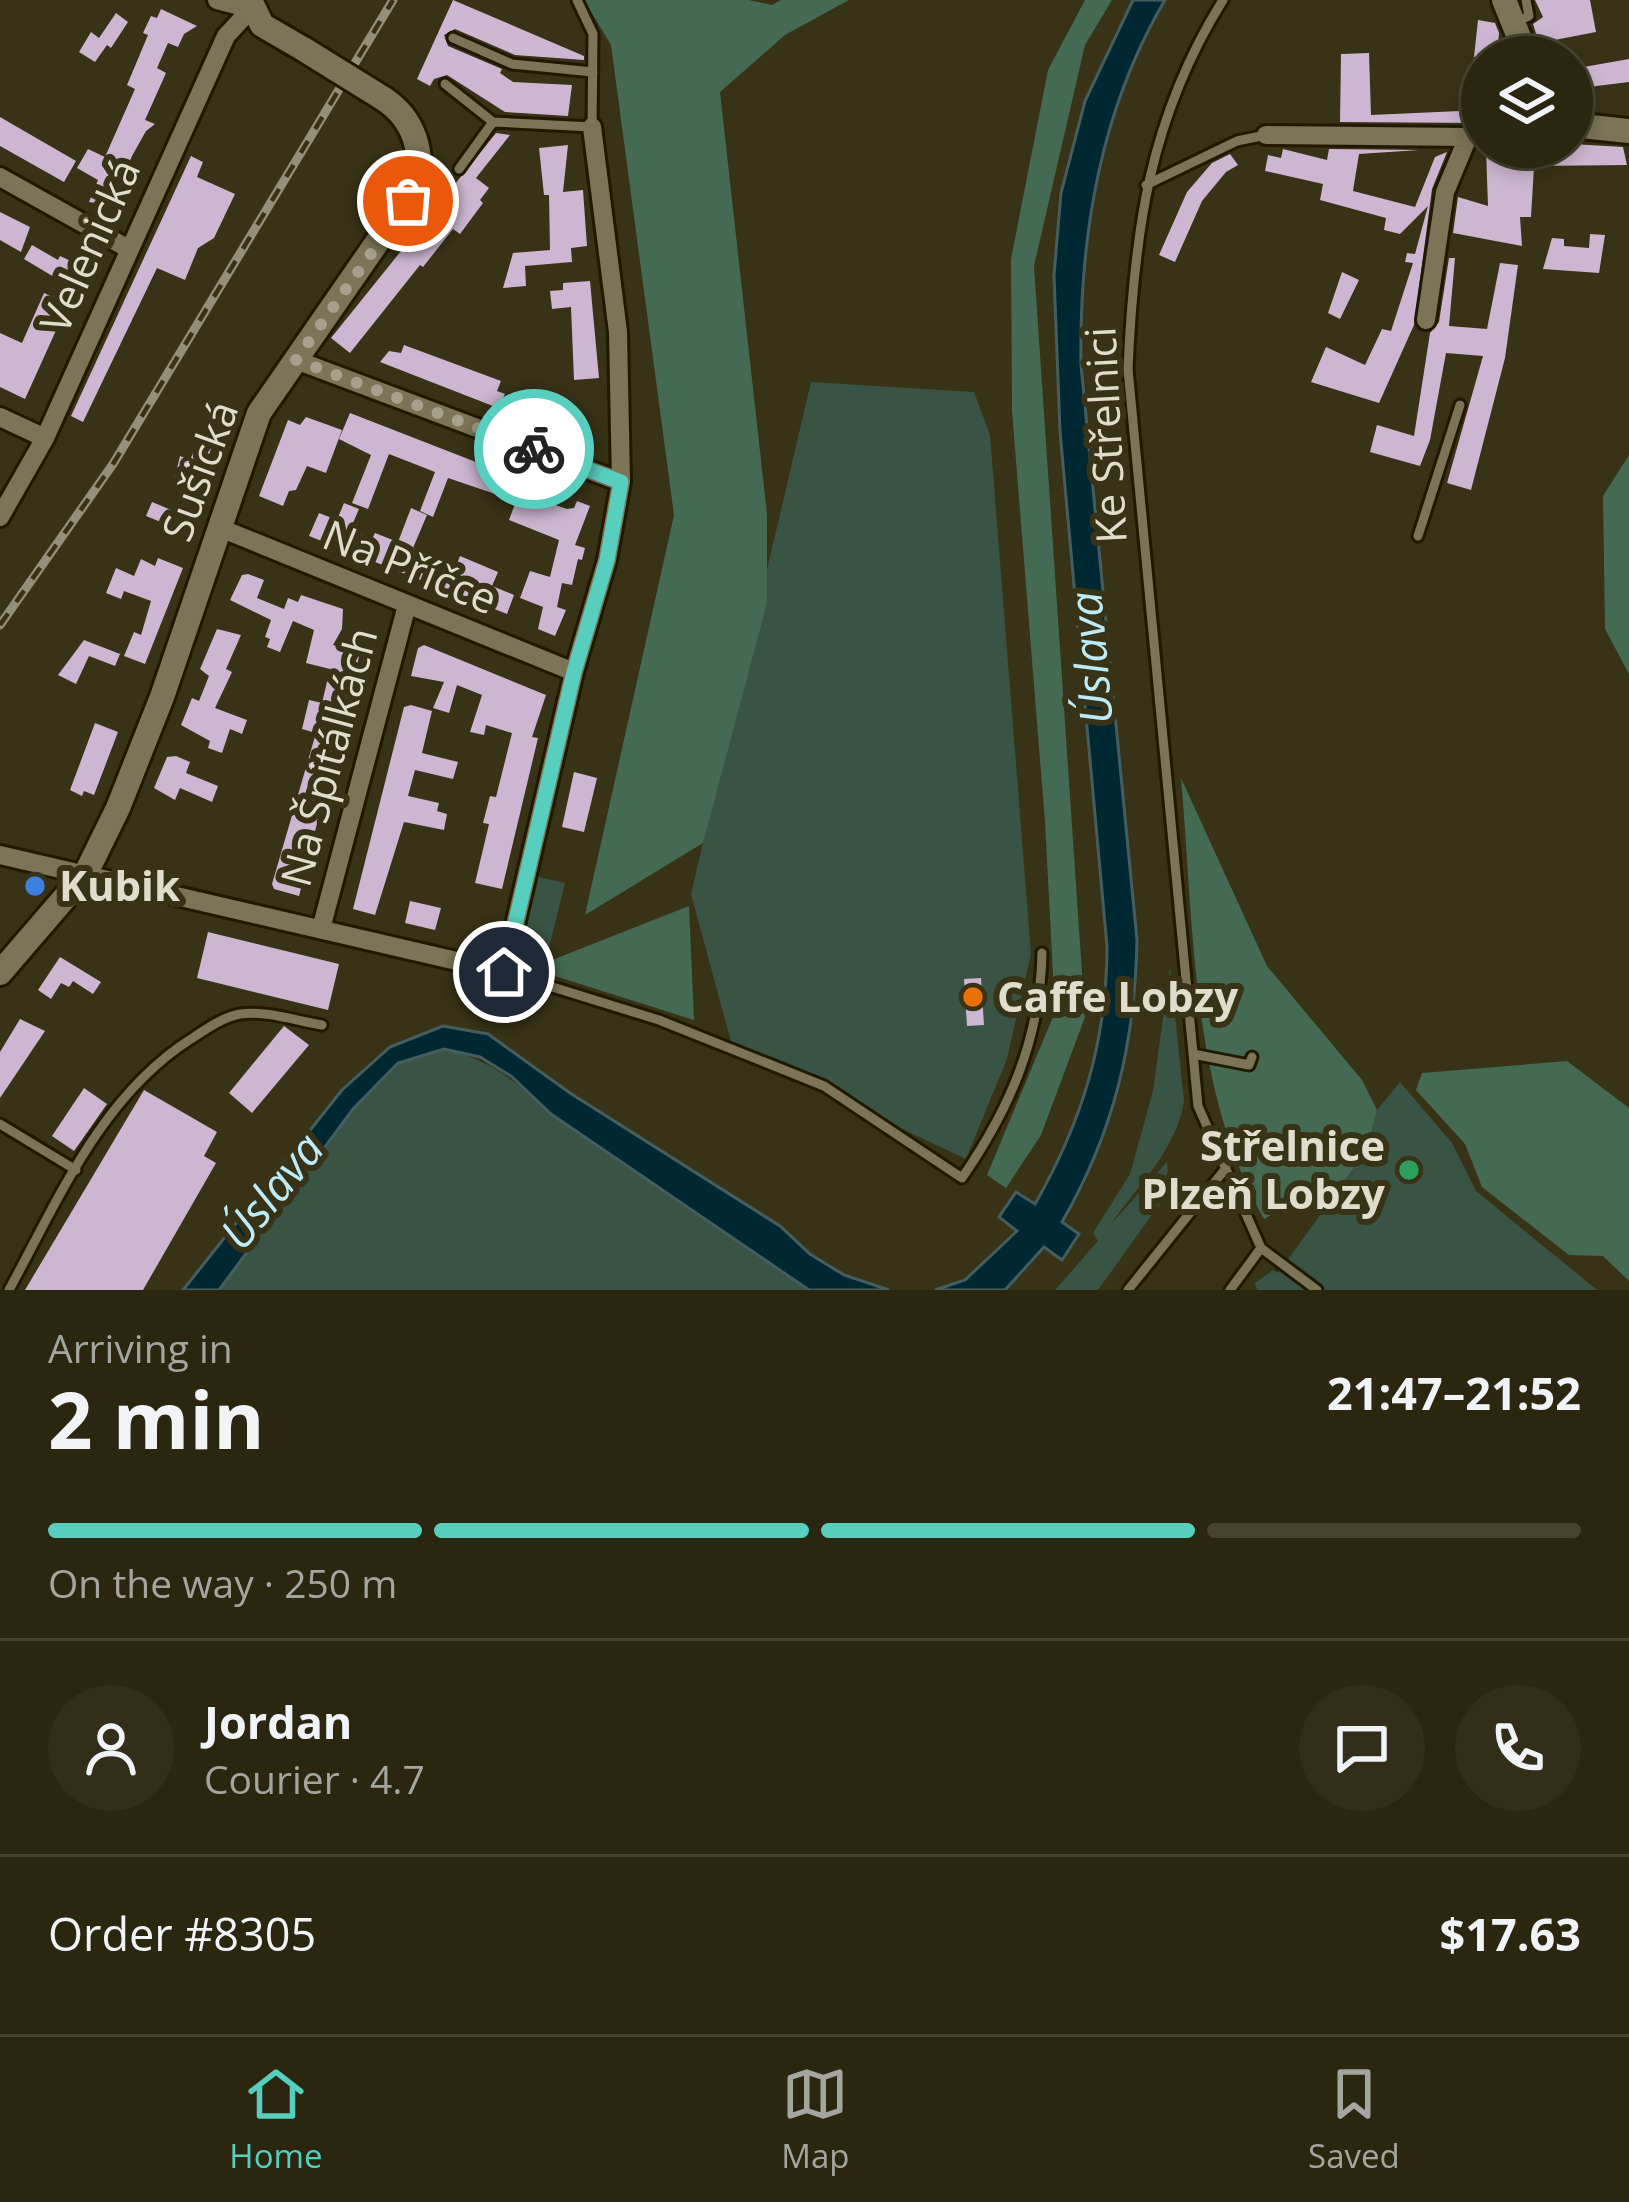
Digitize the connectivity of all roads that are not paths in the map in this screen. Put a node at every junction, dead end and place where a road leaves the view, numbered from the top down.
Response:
1 (217, 0) edge
2 (577, 0) edge
3 (1223, 0) edge
4 (251, 4) edge
5 (453, 38) dead end
6 (593, 72) junction
7 (445, 84) dead end
8 (493, 122) junction
9 (592, 127) junction
10 (1593, 128) edge
11 (1629, 132) edge
12 (1266, 135) joint
13 (1461, 136) edge
14 (1461, 162) edge
15 (459, 169) dead end
16 (0, 177) edge
17 (1146, 185) junction
18 (127, 248) junction
19 (1426, 320) dead end
20 (296, 360) junction
21 (1460, 405) dead end
22 (0, 417) edge
23 (45, 438) junction
24 (621, 482) junction
25 (0, 517) edge
26 (220, 528) junction
27 (1418, 536) dead end
28 (407, 604) junction
29 (574, 672) junction
30 (0, 855) edge
31 (86, 873) junction
32 (322, 928) junction
33 (1042, 953) dead end
34 (504, 972) junction
35 (0, 973) edge
36 (322, 1025) dead end
37 (1192, 1054) junction
38 (1252, 1057) dead end
39 (0, 1124) edge
40 (1226, 1168) junction
41 (76, 1170) junction
42 (1262, 1248) junction
43 (9, 1290) edge
44 (1128, 1290) edge
45 (1230, 1290) edge
46 (1317, 1290) edge

1 - 4 street
2 - 6 lane
3 - 17 lane, Ke Střelnici
4 - 18 street, Velenická
4 - 20 street, Sušická, bridge
5 - 6 lane
6 - 9 lane
7 - 8 lane
8 - 9 lane
8 - 15 lane
9 - 24 street
10 - 11 street
12 - 13 street
12 - 17 lane
14 - 19 street
16 - 18 street
17 - 37 lane, Ke Střelnici
18 - 23 street, Velenická
20 - 24 street
20 - 26 street, Sušická
21 - 27 lane
22 - 23 street
23 - 25 street, Velenická
24 - 29 street
26 - 28 street, Na Příčce
26 - 31 street, Sušická
28 - 29 street, Na Příčce
28 - 32 street, Na Špitálkách
29 - 34 street
30 - 31 street
31 - 32 street
31 - 35 street, Sušická
32 - 34 street
33 - 34 lane
36 - 41 lane
37 - 38 lane
37 - 40 lane, Ke Střelnici
39 - 41 lane
40 - 42 lane, Ke Střelnici
40 - 44 lane
41 - 43 lane
42 - 45 lane
42 - 46 lane

